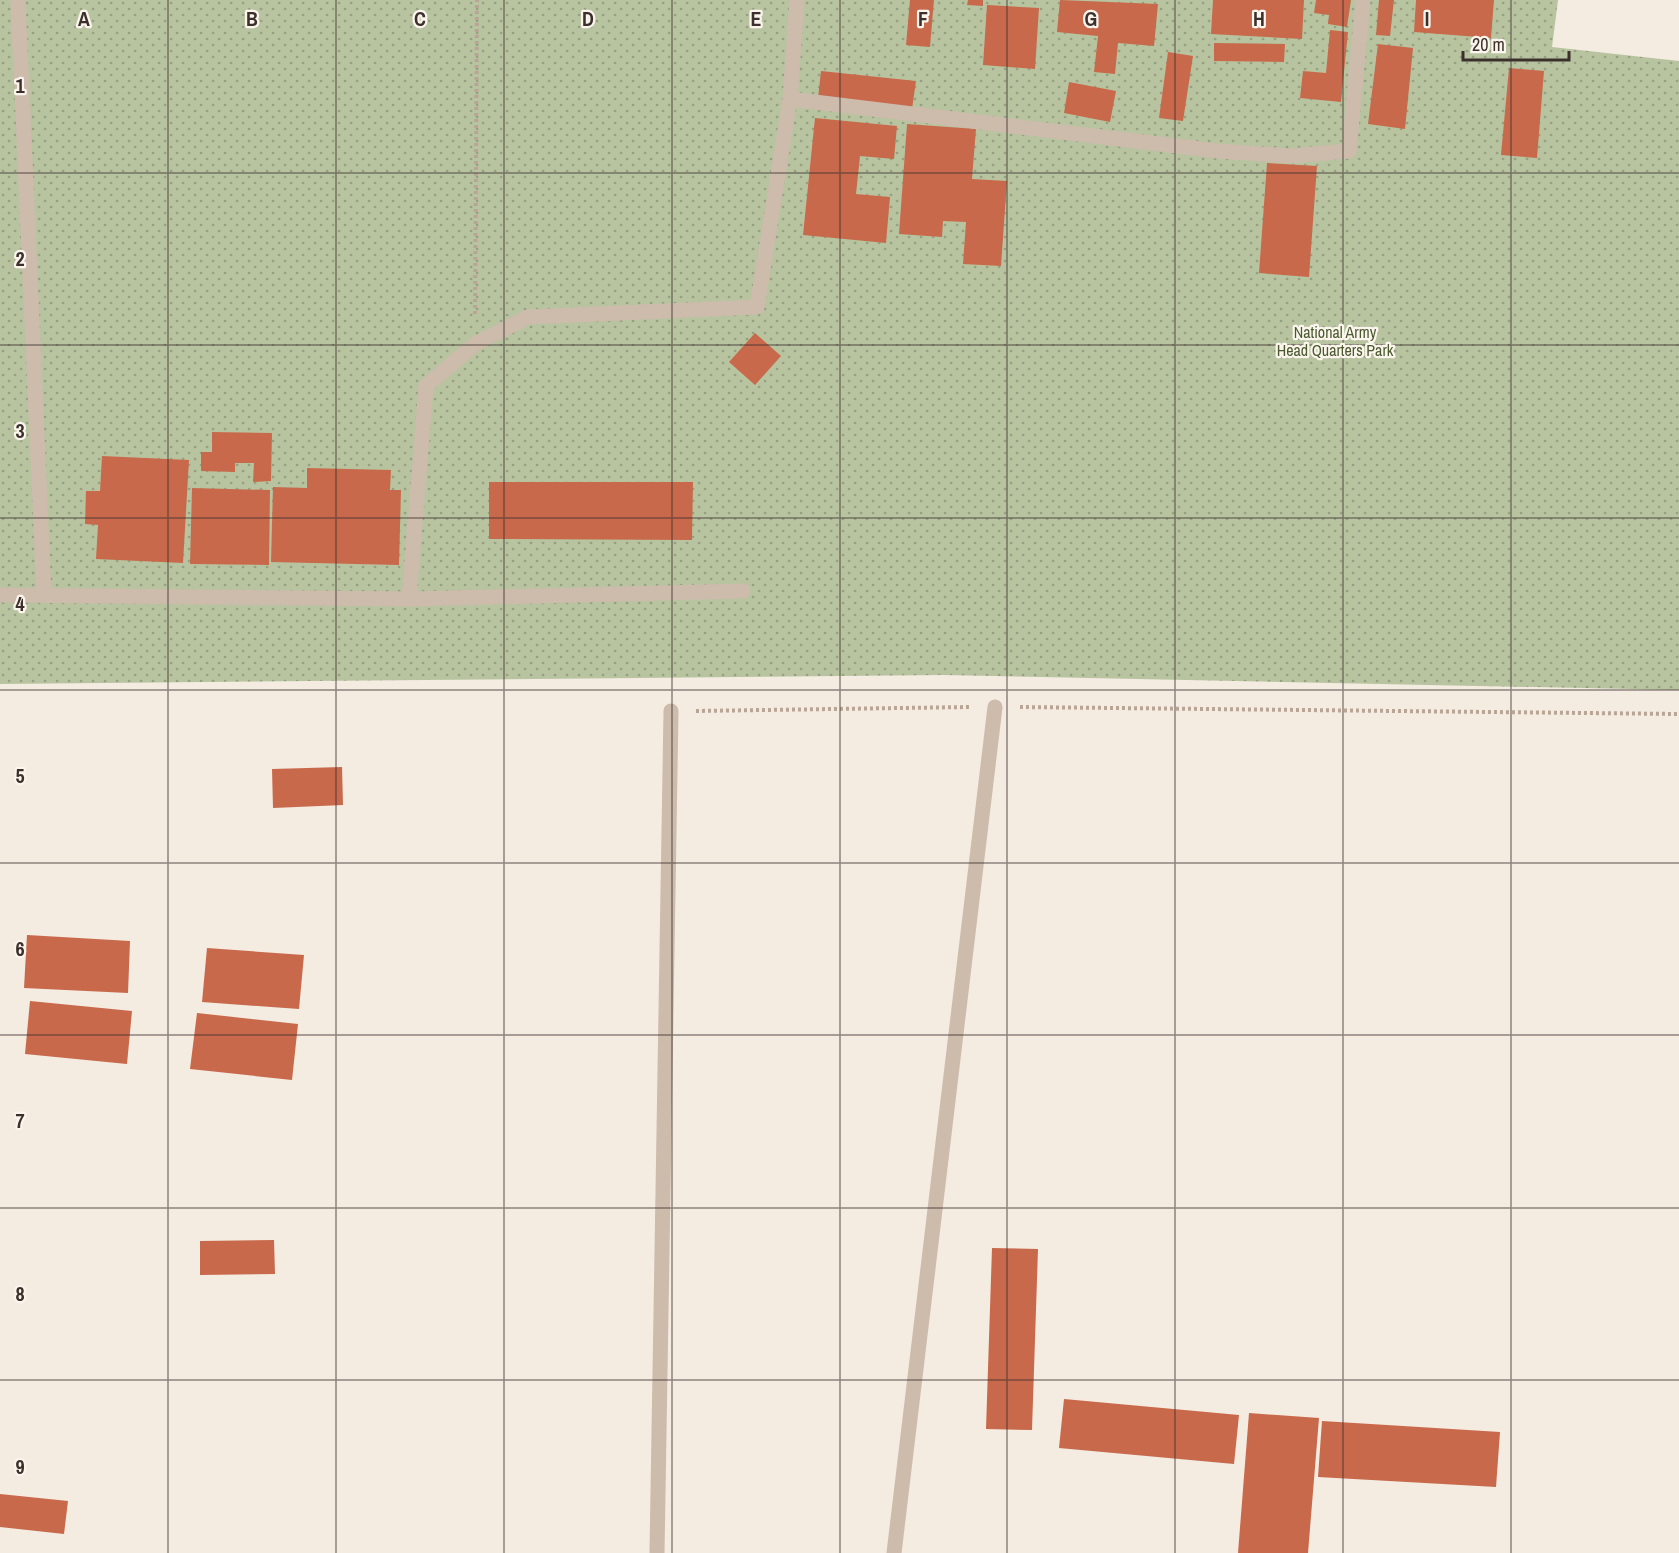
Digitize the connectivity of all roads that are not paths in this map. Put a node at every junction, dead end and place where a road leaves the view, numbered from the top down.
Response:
1 (18, 0) edge
2 (797, 0) edge
3 (1363, 0) edge
4 (790, 99) junction
5 (743, 591) dead end
6 (0, 595) edge
7 (44, 596) junction
8 (409, 599) junction
9 (995, 706) road end
10 (671, 711) road end
11 (657, 1553) edge
12 (894, 1553) edge

1 - 7 street
2 - 4 street
3 - 4 street
4 - 8 street
5 - 8 street
6 - 7 street
7 - 8 street
9 - 12 street
10 - 11 street

